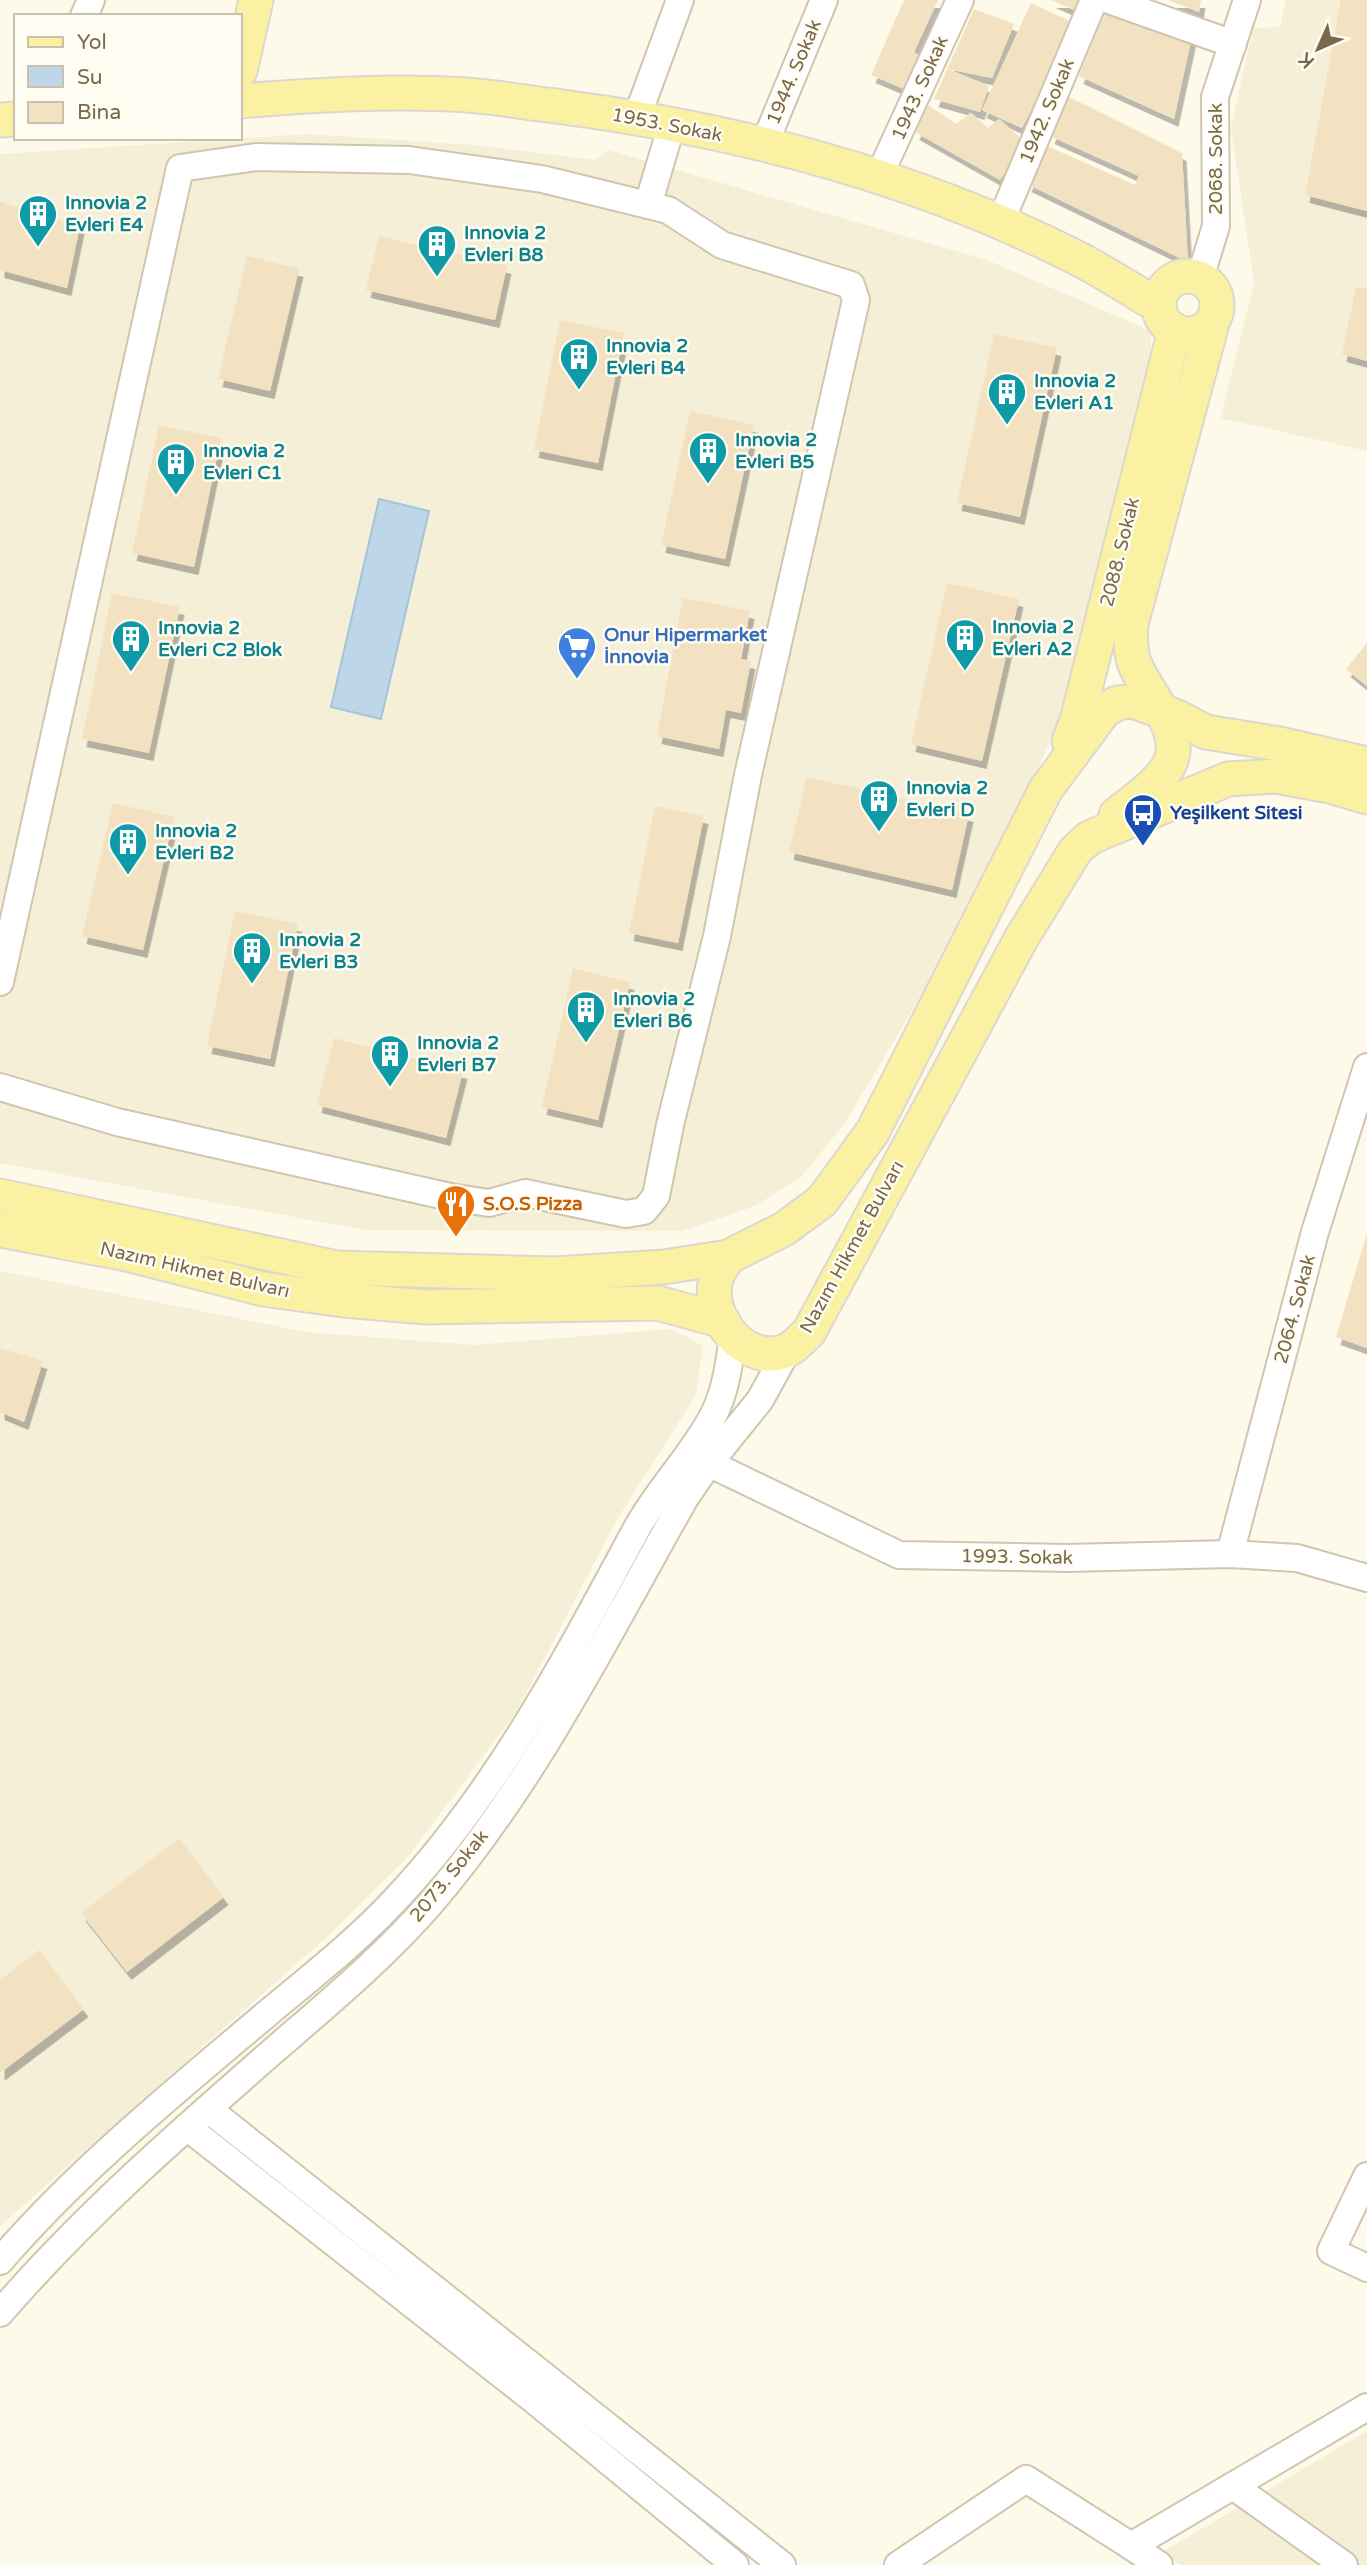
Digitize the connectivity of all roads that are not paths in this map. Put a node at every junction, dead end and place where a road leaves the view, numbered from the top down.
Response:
1 (256, 0) edge
2 (680, 0) edge
3 (824, 0) edge
4 (960, 0) edge
5 (1094, 0) edge
6 (1109, 0) edge
7 (1247, 0) edge
8 (1233, 44) junction
9 (242, 62) edge
10 (242, 101) edge
11 (637, 117) junction
12 (672, 124) junction
13 (764, 145) junction
14 (879, 176) junction
15 (648, 205) junction
16 (1000, 223) junction
17 (1176, 299) junction
18 (1213, 320) junction
19 (1161, 711) junction
20 (1367, 764) edge
21 (1057, 771) junction
22 (1367, 797) edge
23 (1088, 838) junction
24 (0, 982) edge
25 (1367, 1067) edge
26 (0, 1087) edge
27 (0, 1196) edge
28 (0, 1230) edge
29 (729, 1257) junction
30 (728, 1330) junction
31 (788, 1349) junction
32 (698, 1458) junction
33 (1230, 1554) junction
34 (1367, 1578) edge
35 (208, 2109) junction
36 (187, 2127) junction
37 (1367, 2176) edge
38 (0, 2261) edge
39 (1367, 2269) edge
40 (0, 2313) edge
41 (1367, 2407) edge
42 (1233, 2486) junction
43 (1130, 2546) junction
44 (735, 2565) edge
45 (782, 2565) edge
46 (898, 2565) edge
47 (1159, 2565) edge
48 (1344, 2565) edge

1 - 9 main road
2 - 11 street
3 - 13 street, 1944. Sokak
4 - 14 street, 1943. Sokak
5 - 16 street, 1942. Sokak
6 - 8 street
7 - 8 street, 2068. Sokak
8 - 17 street, 2068. Sokak
10 - 11 main road, 1953. Sokak
11 - 12 main road, 1953. Sokak
12 - 13 main road, 1953. Sokak
12 - 15 street
13 - 14 main road, 1953. Sokak
14 - 16 main road, 1953. Sokak
15 - 24 street
15 - 26 street
16 - 17 main road, 1953. Sokak
17 - 18 main road
17 - 18 main road
17 - 21 main road, 2088. Sokak
18 - 19 main road
19 - 20 main road, Nazım Hikmet Bulvarı
19 - 21 main road, Nazım Hikmet Bulvarı
19 - 23 main road
21 - 29 main road, Nazım Hikmet Bulvarı
22 - 23 main road, Nazım Hikmet Bulvarı
23 - 31 main road, Nazım Hikmet Bulvarı
25 - 33 street, 2064. Sokak
27 - 29 main road, Nazım Hikmet Bulvarı
28 - 30 main road, Nazım Hikmet Bulvarı
29 - 30 main road
30 - 31 main road, Nazım Hikmet Bulvarı
30 - 32 street, 2073. Sokak
31 - 32 street, 2073. Sokak
32 - 33 street, 1993. Sokak
32 - 35 street, 2073. Sokak
32 - 38 street, 2073. Sokak
33 - 34 street, 1993. Sokak
35 - 36 street, 2073. Sokak
35 - 45 street
36 - 40 street, 2073. Sokak
36 - 44 street
37 - 39 street
41 - 42 street
42 - 43 street
42 - 48 street
43 - 46 street
43 - 47 street

